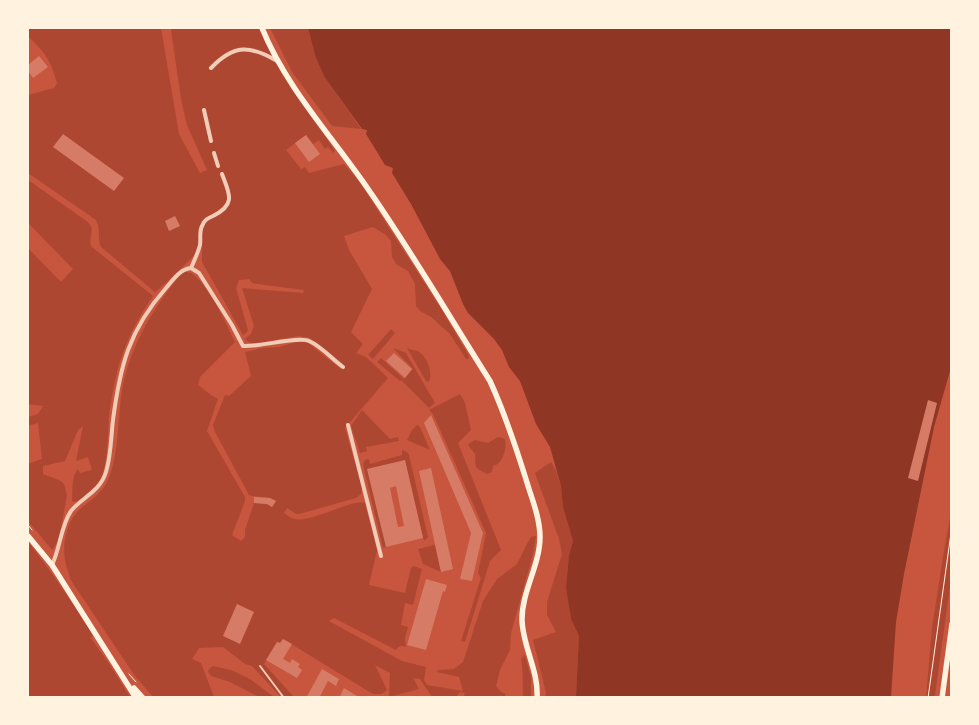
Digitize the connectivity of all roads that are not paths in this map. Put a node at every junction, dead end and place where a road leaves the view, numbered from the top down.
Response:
1 (262, 28) edge
2 (279, 62) junction
3 (211, 68) dead end
4 (204, 110) dead end
5 (211, 141) dead end
6 (214, 153) dead end
7 (218, 166) dead end
8 (222, 174) dead end
9 (192, 268) junction
10 (342, 367) dead end
11 (348, 425) dead end
12 (28, 536) edge
13 (381, 556) dead end
14 (52, 565) junction
15 (952, 624) edge
16 (260, 666) dead end
17 (126, 680) junction
18 (136, 698) edge
19 (143, 698) edge
20 (284, 698) edge
21 (537, 698) edge
22 (942, 698) edge

1 - 2 main road
2 - 3 street
2 - 21 main road
4 - 5 street
6 - 7 street
8 - 9 street
9 - 10 street
9 - 14 street
11 - 13 street
12 - 14 main road
14 - 17 main road
15 - 22 main road
16 - 20 lane
17 - 18 main road
17 - 19 main road

